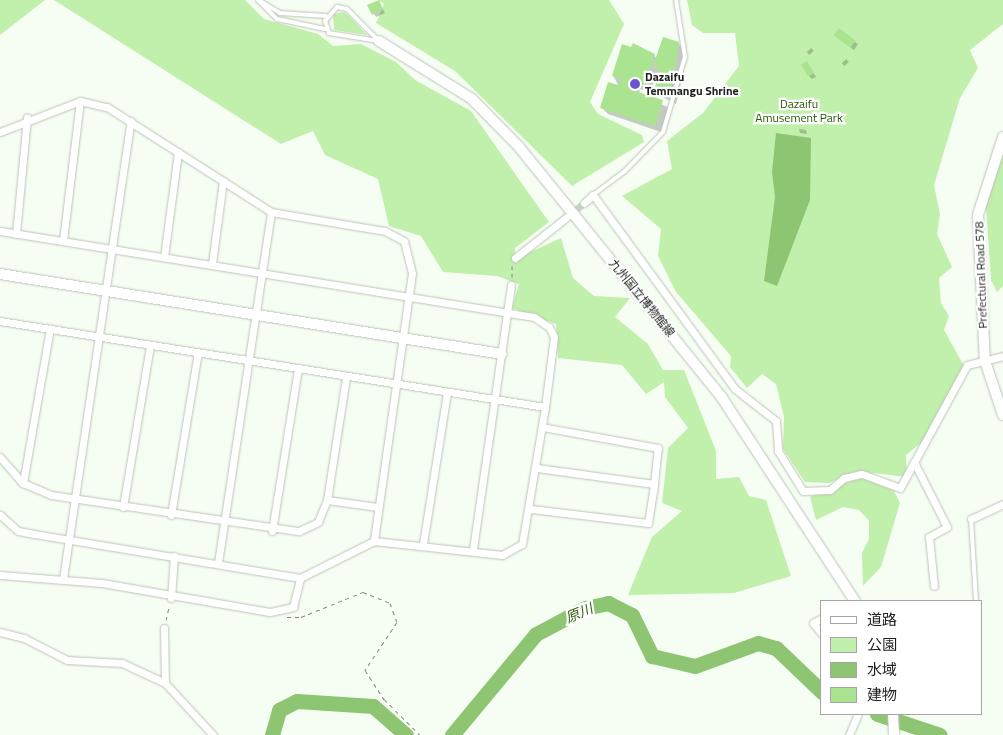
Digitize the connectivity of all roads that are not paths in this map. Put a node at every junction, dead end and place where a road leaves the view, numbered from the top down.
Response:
1 (258, 0) edge
2 (676, 0) edge
3 (326, 16) junction
4 (325, 29) junction
5 (379, 41) junction
6 (80, 102) junction
7 (27, 118) junction
8 (131, 121) junction
9 (0, 132) edge
10 (1003, 136) edge
11 (178, 152) junction
12 (223, 181) junction
13 (593, 195) junction
14 (584, 203) tunnel mouth
15 (271, 212) junction
16 (567, 218) tunnel mouth
17 (0, 231) edge
18 (16, 234) junction
19 (63, 240) junction
20 (114, 250) junction
21 (164, 257) junction
22 (515, 258) road end
23 (212, 264) junction
24 (262, 272) junction
25 (0, 274) edge
26 (511, 285) road end
27 (108, 292) junction
28 (408, 296) junction
29 (510, 312) junction
30 (255, 314) junction
31 (0, 321) edge
32 (50, 328) junction
33 (101, 338) junction
34 (402, 339) junction
35 (150, 345) junction
36 (198, 352) junction
37 (502, 354) junction
38 (1003, 356) edge
39 (248, 361) junction
40 (984, 361) junction
41 (298, 369) junction
42 (346, 377) junction
43 (396, 385) junction
44 (446, 394) junction
45 (497, 401) junction
46 (545, 407) junction
47 (1003, 415) edge
48 (543, 428) junction
49 (0, 457) edge
50 (914, 462) junction
51 (537, 468) junction
52 (23, 483) junction
53 (654, 484) junction
54 (76, 500) junction
55 (327, 500) junction
56 (1003, 504) edge
57 (123, 507) junction
58 (378, 508) junction
59 (531, 509) junction
60 (0, 515) edge
61 (172, 515) junction
62 (971, 519) joint
63 (222, 523) junction
64 (272, 530) junction
65 (70, 540) junction
66 (374, 541) junction
67 (423, 544) junction
68 (473, 549) junction
69 (174, 556) junction
70 (218, 563) junction
71 (0, 575) edge
72 (300, 578) junction
73 (63, 579) junction
74 (934, 586) dead end
75 (171, 598) junction
76 (853, 600) edge
77 (976, 600) edge
78 (820, 619) edge
79 (164, 628) road end
80 (820, 631) edge
81 (0, 632) edge
82 (165, 683) junction
83 (858, 715) edge
84 (893, 715) edge
85 (894, 733) edge
86 (213, 735) edge
87 (849, 735) edge

1 - 3 lane
1 - 4 lane
2 - 13 lane
3 - 4 lane
3 - 5 lane
4 - 5 lane
5 - 76 main road, 九州国立博物館線
6 - 7 street
6 - 8 street
6 - 19 street
7 - 9 street
7 - 18 street
8 - 11 street
8 - 20 street
10 - 40 main road, Prefectural Road 578
11 - 12 street
11 - 21 street
12 - 15 street
12 - 23 street
13 - 14 street
13 - 50 street
15 - 24 street
15 - 28 street
16 - 22 street
17 - 18 street
18 - 19 street
19 - 20 street
20 - 21 street
20 - 27 street
21 - 23 street
23 - 24 street
24 - 28 street
24 - 30 street
25 - 27 main road
26 - 29 street
27 - 30 main road
27 - 33 street
28 - 29 street
28 - 34 street
29 - 37 street
29 - 46 street
30 - 34 main road
30 - 39 street
31 - 32 street
32 - 33 street
32 - 52 street
33 - 35 street
33 - 54 street
34 - 37 main road
34 - 43 street
35 - 36 street
35 - 57 street
36 - 39 street
36 - 61 street
37 - 45 street
38 - 40 street
39 - 41 street
39 - 63 street
40 - 47 main road, Prefectural Road 578
40 - 50 street
41 - 42 street
41 - 64 street
42 - 43 street
42 - 55 street
43 - 44 street
43 - 58 street
44 - 45 street
44 - 67 street
45 - 46 street
45 - 68 street
46 - 48 street
48 - 51 street
48 - 53 street
49 - 52 street
50 - 74 street
51 - 53 street
51 - 59 street
52 - 54 street
53 - 59 street
54 - 57 street
54 - 65 street
55 - 58 street
55 - 64 street
56 - 62 street
57 - 61 street
58 - 66 street
59 - 68 street
60 - 65 street
61 - 63 street
62 - 77 lane
63 - 64 street
63 - 70 street
65 - 69 street
65 - 73 street
66 - 67 street
66 - 72 street
67 - 68 street
69 - 70 street
69 - 75 street
70 - 72 street
71 - 73 street
72 - 75 street
73 - 75 street
78 - 80 street
79 - 82 street
81 - 82 street
82 - 86 street
83 - 87 street
84 - 85 main road

